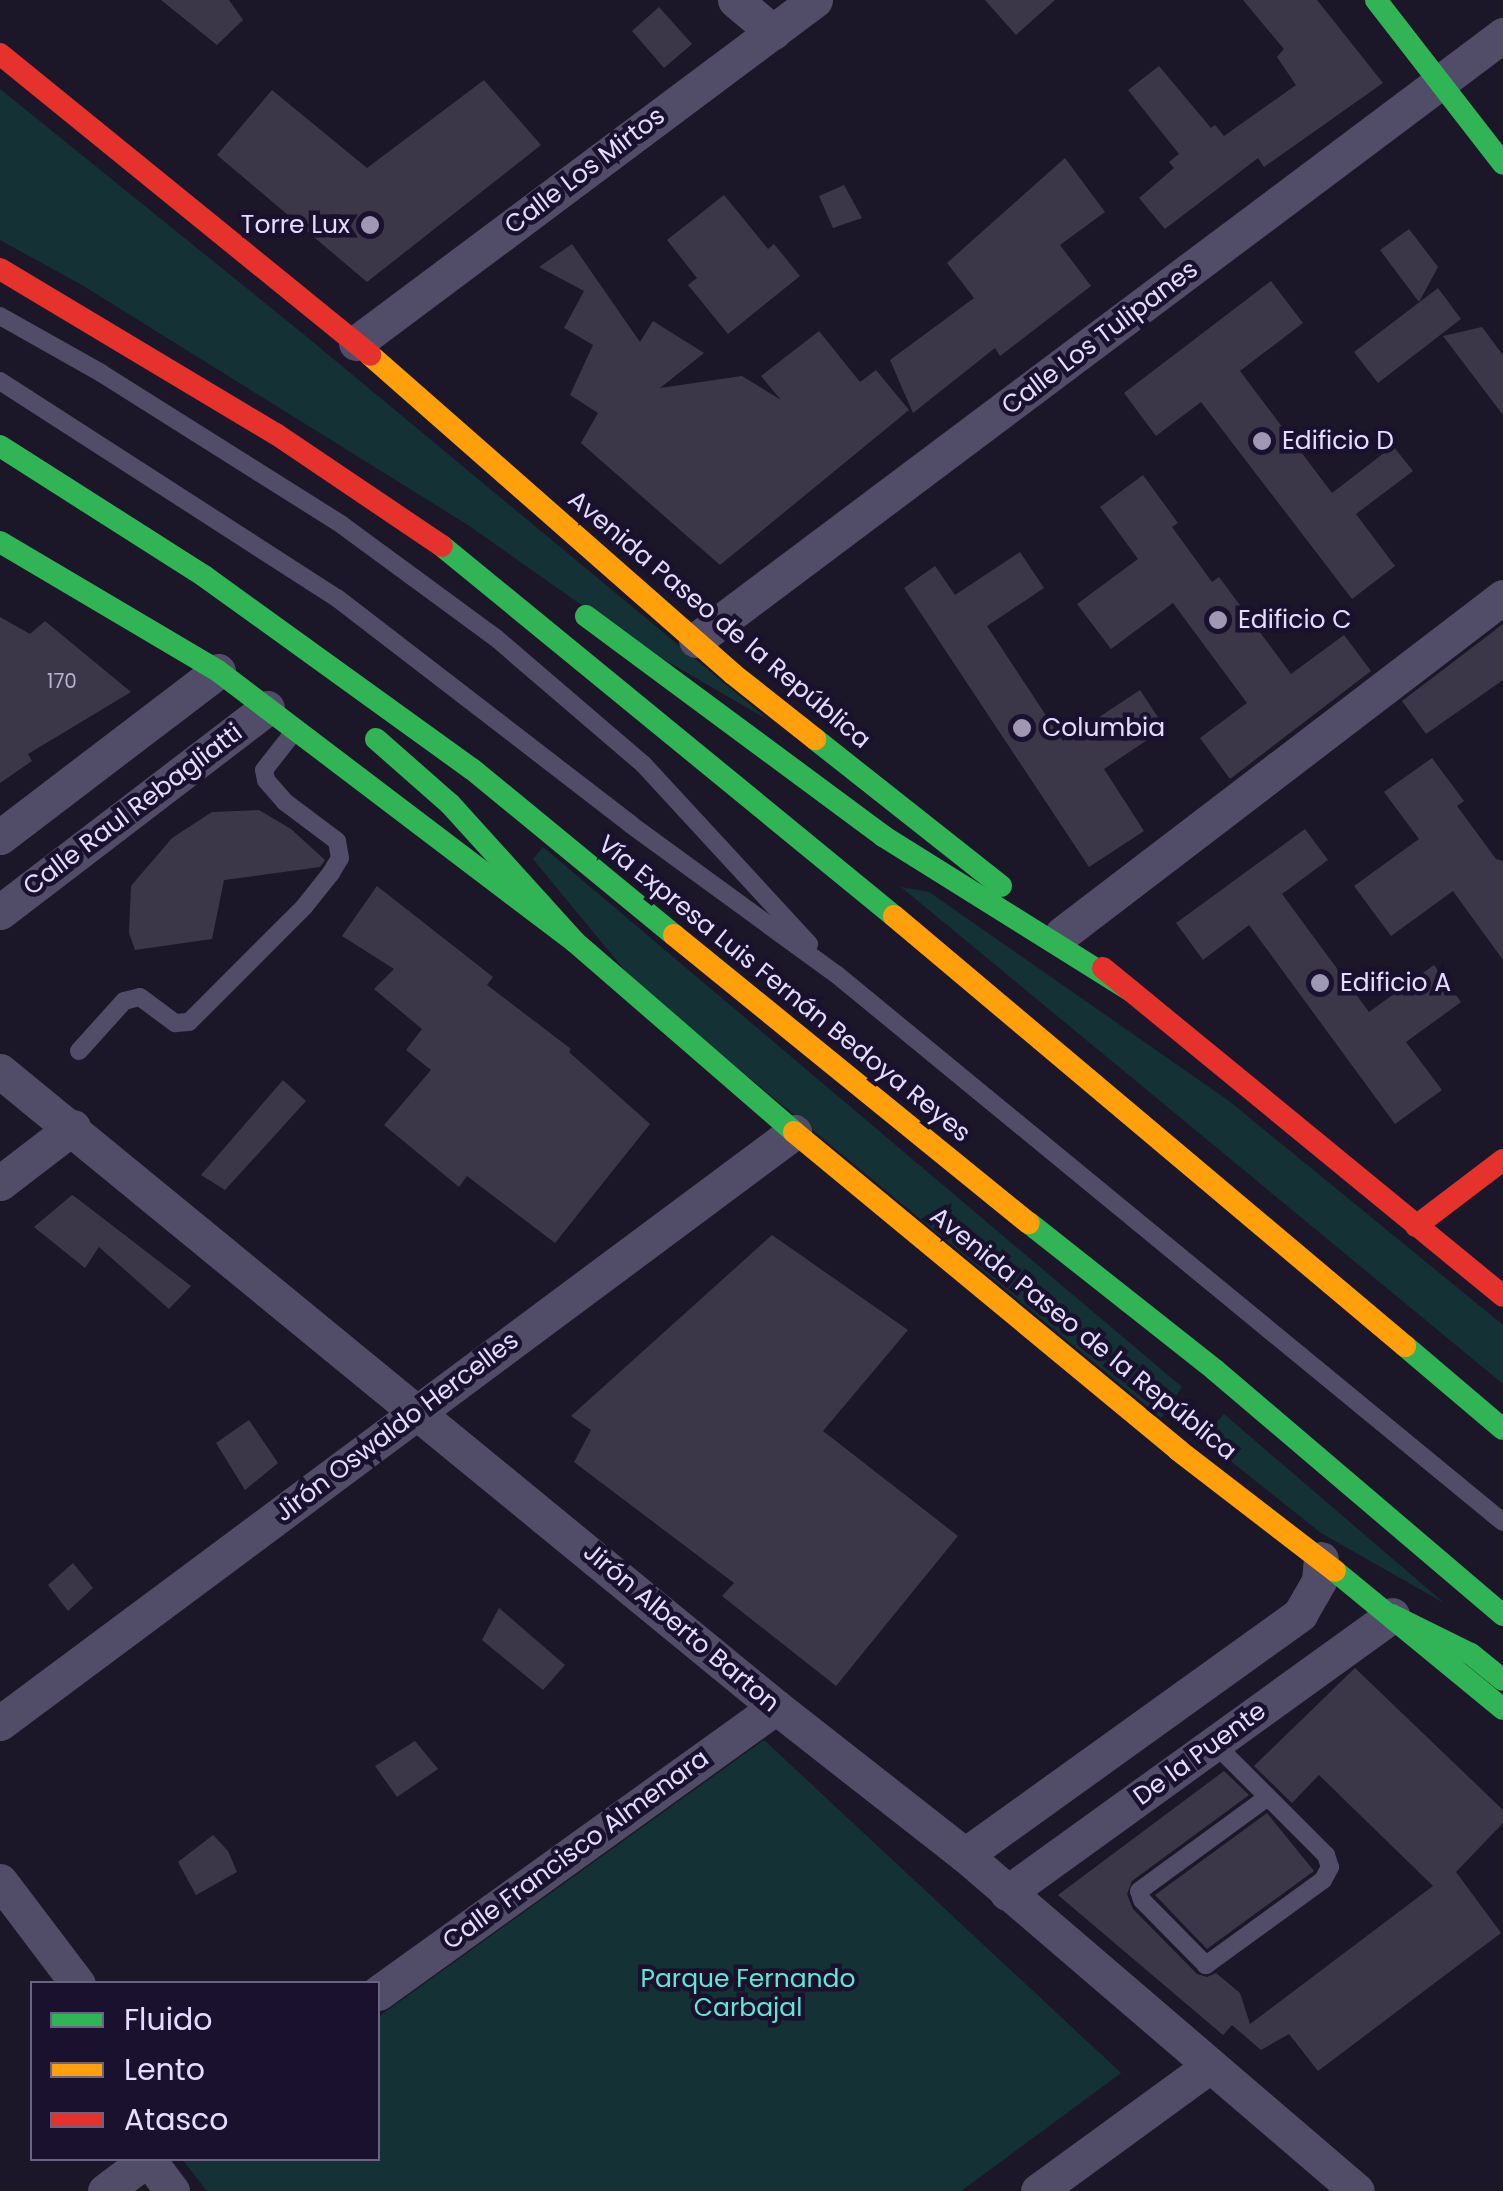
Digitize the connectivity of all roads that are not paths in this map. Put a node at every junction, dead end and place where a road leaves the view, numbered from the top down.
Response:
1 (735, 0) edge
2 (815, 0) edge
3 (1376, 0) edge
4 (773, 32) junction
5 (1503, 35) edge
6 (0, 54) edge
7 (1440, 82) junction
8 (1503, 164) edge
9 (0, 269) edge
10 (0, 316) edge
11 (356, 343) junction
12 (0, 381) edge
13 (0, 446) edge
14 (0, 469) edge
15 (0, 542) edge
16 (116, 548) dead end
17 (465, 562) junction
18 (516, 580) dead end
19 (1503, 597) edge
20 (566, 602) dead end
21 (696, 640) junction
22 (218, 671) junction
23 (267, 708) junction
24 (296, 730) junction
25 (364, 730) dead end
26 (0, 837) edge
27 (0, 912) edge
28 (1062, 934) junction
29 (575, 942) junction
30 (836, 974) junction
31 (1131, 991) junction
32 (79, 1051) dead end
33 (0, 1070) edge
34 (73, 1127) junction
35 (794, 1132) junction
36 (1503, 1160) edge
37 (0, 1183) edge
38 (1416, 1226) junction
39 (1503, 1296) edge
40 (419, 1411) junction
41 (1503, 1428) edge
42 (1503, 1522) edge
43 (1321, 1559) junction
44 (1392, 1615) junction
45 (1503, 1615) edge
46 (1503, 1680) edge
47 (776, 1707) junction
48 (1503, 1710) edge
49 (0, 1723) edge
50 (1215, 1744) junction
51 (1265, 1799) junction
52 (965, 1855) junction
53 (0, 1881) edge
54 (1007, 1893) junction
55 (76, 1981) edge
56 (380, 1992) edge
57 (1208, 2066) junction
58 (145, 2161) edge
59 (150, 2161) edge
60 (105, 2191) edge
61 (172, 2191) edge
62 (1038, 2191) edge
63 (1358, 2191) edge

1 - 4 street
2 - 4 street, Calle Los Mirtos
3 - 7 main road
4 - 11 street, Calle Los Mirtos
5 - 7 street, Calle Los Tulipanes
6 - 11 main road, Avenida Paseo de la República
7 - 8 main road
7 - 21 street, Calle Los Tulipanes
9 - 17 main road
10 - 30 lane
11 - 21 main road, Avenida Paseo de la República
12 - 30 lane
13 - 45 main road, Vía Expresa Luis Fernán Bedoya Reyes
14 - 16 main road
15 - 22 main road, Avenida Paseo de la República
17 - 18 main road
17 - 41 main road
19 - 28 street
20 - 31 main road
21 - 28 main road, Avenida Paseo de la República
22 - 23 main road, Avenida Paseo de la República
22 - 26 street
23 - 24 main road, Avenida Paseo de la República
23 - 27 street, Calle Raul Rebagliatti
24 - 29 main road, Avenida Paseo de la República
24 - 32 lane
25 - 29 main road
28 - 31 main road, Avenida Paseo de la República
29 - 35 main road, Avenida Paseo de la República
30 - 42 lane
31 - 38 main road, Avenida Paseo de la República
33 - 34 street, Jirón Alberto Barton
34 - 37 street
34 - 40 street, Jirón Alberto Barton
35 - 40 street, Jirón Oswaldo Hercelles
35 - 43 main road, Avenida Paseo de la República
36 - 38 main road
38 - 39 main road, Avenida Paseo de la República
40 - 47 street, Jirón Alberto Barton
40 - 49 street, Jirón Oswaldo Hercelles
43 - 44 main road, Avenida Paseo de la República
43 - 52 street
44 - 46 main road
44 - 48 main road, Avenida Paseo de la República
44 - 50 street, De la Puente
47 - 52 street, Jirón Alberto Barton
47 - 56 street, Calle Francisco Almenara
50 - 51 lane
50 - 54 street, De la Puente
51 - 51 lane
52 - 54 street, Jirón Alberto Barton
53 - 55 street
54 - 57 street, Jirón Alberto Barton
57 - 62 street
57 - 63 street, Jirón Alberto Barton
58 - 60 street
59 - 61 street

